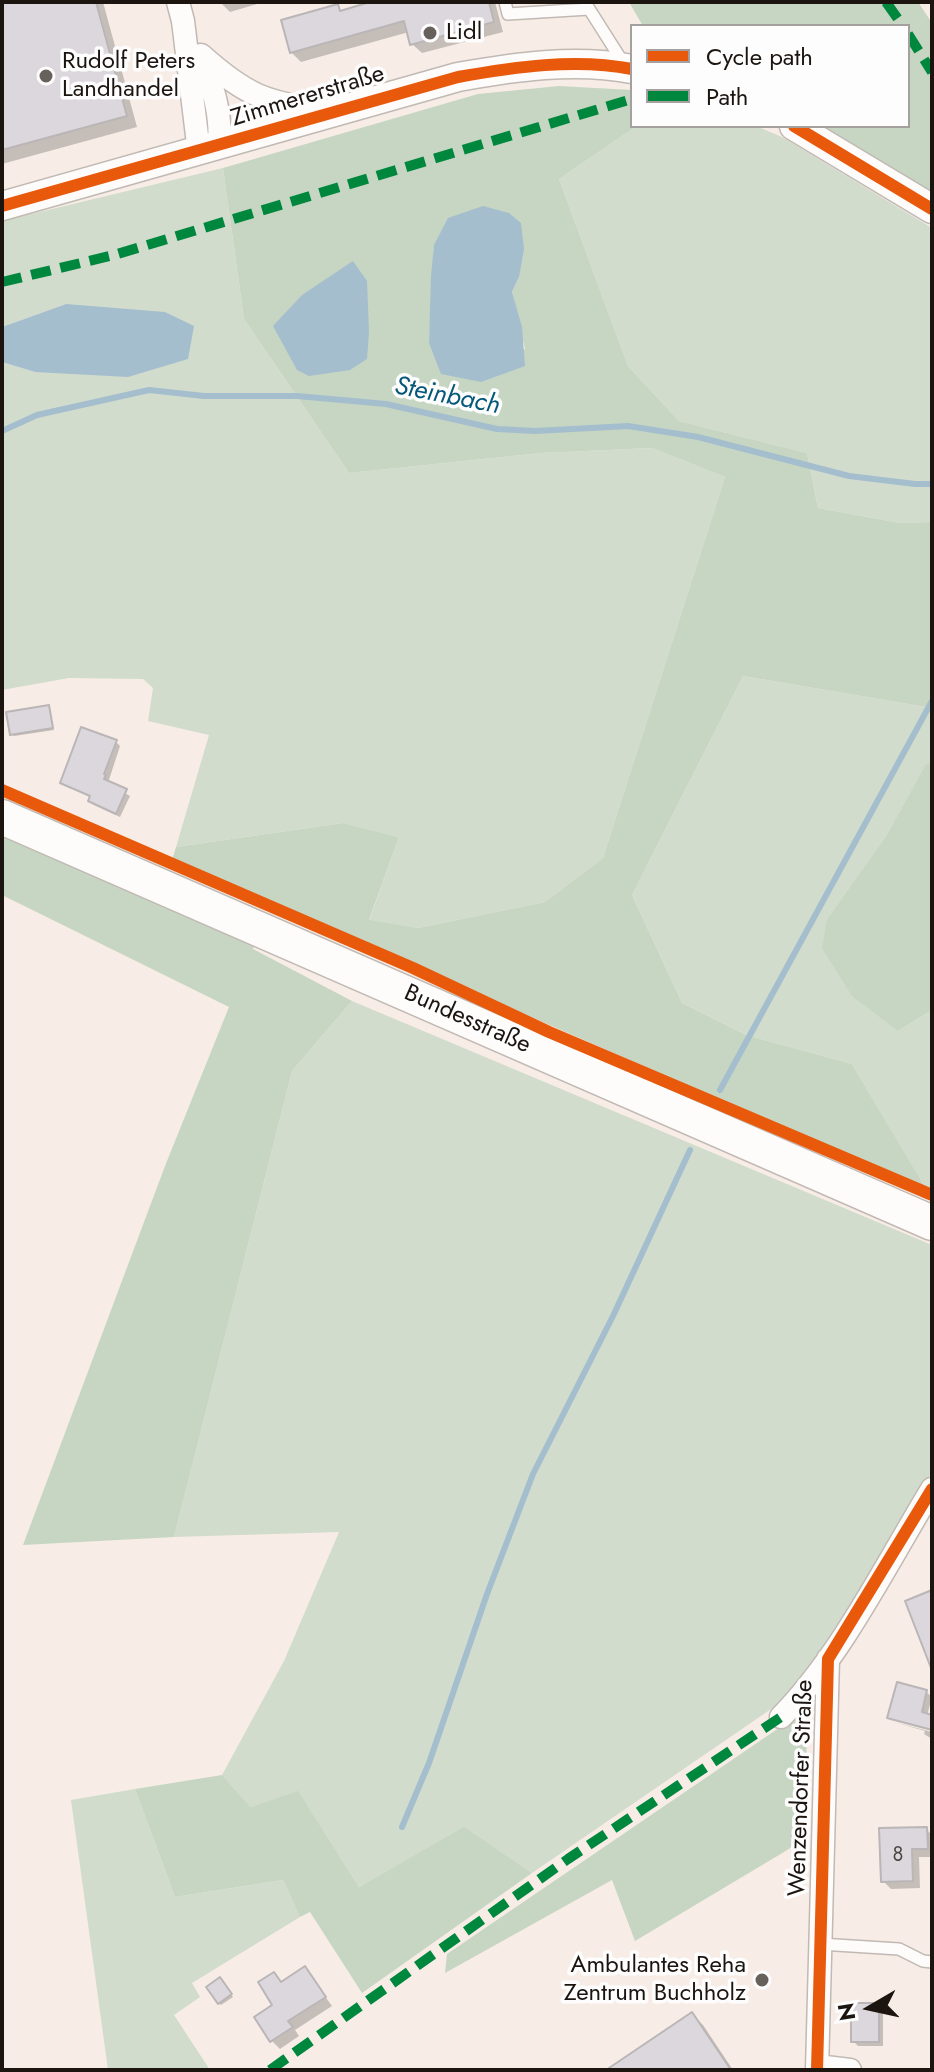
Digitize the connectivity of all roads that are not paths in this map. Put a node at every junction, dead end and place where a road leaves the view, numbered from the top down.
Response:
1 (505, 2) edge
2 (586, 5) edge
3 (180, 12) edge
4 (201, 55) junction
5 (629, 68) edge
6 (338, 112) junction
7 (797, 128) edge
8 (209, 149) junction
9 (2, 206) edge
10 (932, 209) edge
11 (2, 817) edge
12 (932, 1223) edge
13 (932, 1489) edge
14 (828, 1659) junction
15 (781, 1717) dead end
16 (820, 1944) junction
17 (932, 1962) edge
18 (817, 2068) edge
19 (850, 2070) edge

1 - 2 lane
2 - 5 lane
3 - 4 street
3 - 8 street
4 - 6 street
4 - 8 street
5 - 6 street, Zimmererstraße
6 - 8 street, Zimmererstraße
7 - 10 street
8 - 9 street, Zimmererstraße
11 - 12 main road, Bundesstraße
13 - 14 street, Wenzendorfer Straße
14 - 15 street
14 - 16 street, Wenzendorfer Straße
16 - 17 lane
16 - 18 street, Wenzendorfer Straße
18 - 19 street

